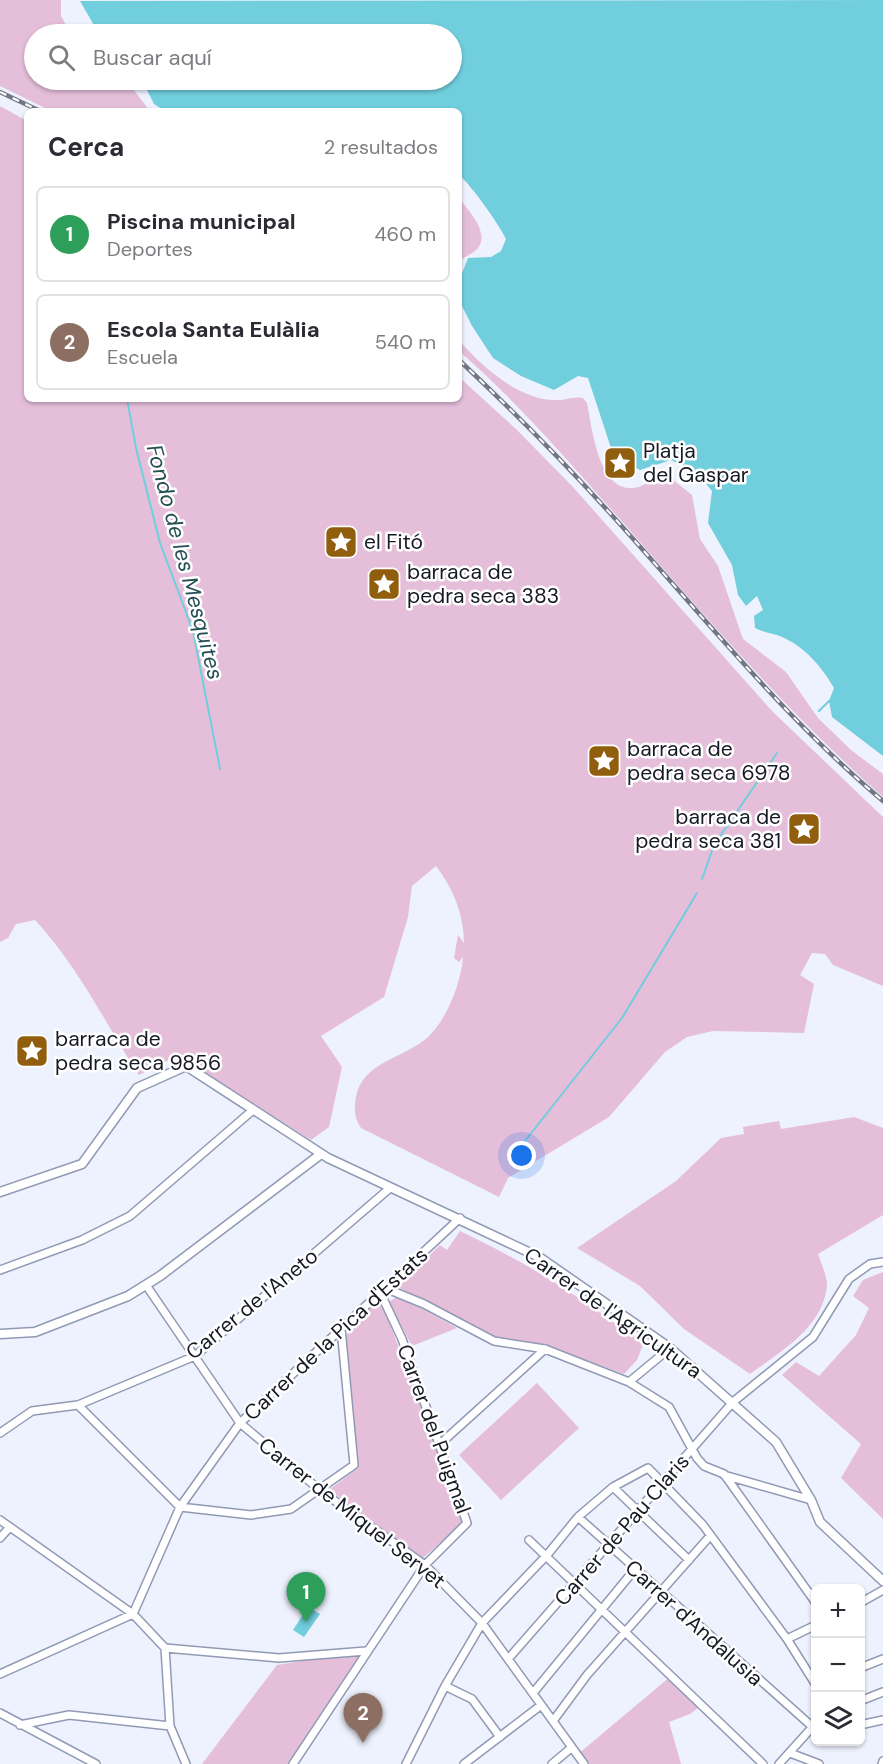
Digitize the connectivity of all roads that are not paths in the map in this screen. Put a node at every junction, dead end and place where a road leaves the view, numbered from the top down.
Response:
1 (253, 1110) junction
2 (321, 1154) junction
3 (390, 1188) junction
4 (0, 1192) edge
5 (460, 1218) junction
6 (883, 1262) edge
7 (0, 1270) edge
8 (146, 1286) junction
9 (382, 1290) junction
10 (341, 1329) junction
11 (0, 1334) edge
12 (670, 1348) junction
13 (545, 1349) junction
14 (195, 1356) junction
15 (629, 1382) junction
16 (733, 1402) junction
17 (78, 1405) junction
18 (240, 1423) junction
19 (0, 1433) edge
20 (440, 1444) junction
21 (692, 1450) junction
22 (724, 1474) junction
23 (663, 1481) junction
24 (613, 1487) junction
25 (321, 1491) junction
26 (811, 1500) junction
27 (180, 1507) junction
28 (637, 1510) junction
29 (578, 1517) junction
30 (0, 1520) edge
31 (9, 1528) junction
32 (710, 1536) junction
33 (0, 1538) edge
34 (529, 1540) dead end
35 (609, 1545) junction
36 (545, 1556) junction
37 (689, 1560) junction
38 (425, 1565) junction
39 (635, 1569) junction
40 (883, 1581) edge
41 (574, 1585) junction
42 (883, 1590) edge
43 (660, 1591) junction
44 (811, 1596) edge
45 (865, 1601) edge
46 (601, 1610) junction
47 (133, 1614) junction
48 (482, 1623) junction
49 (811, 1627) edge
50 (625, 1632) junction
51 (787, 1639) junction
52 (165, 1648) junction
53 (366, 1651) junction
54 (509, 1658) junction
55 (883, 1659) edge
56 (865, 1666) edge
57 (0, 1674) edge
58 (811, 1677) edge
59 (445, 1686) junction
60 (883, 1692) edge
61 (533, 1693) junction
62 (865, 1699) edge
63 (540, 1706) junction
64 (0, 1713) edge
65 (883, 1720) edge
66 (553, 1721) junction
67 (811, 1724) edge
68 (865, 1724) edge
69 (20, 1725) junction
70 (170, 1726) junction
71 (811, 1730) edge
72 (500, 1737) junction
73 (571, 1748) junction
74 (790, 1753) junction
75 (96, 1764) edge
76 (186, 1764) edge
77 (293, 1764) edge
78 (406, 1764) edge
79 (464, 1764) edge
80 (552, 1764) edge
81 (584, 1764) edge
82 (764, 1764) edge
83 (779, 1764) edge
84 (819, 1764) edge

1 - 2 street, Carrer de l'Agricultura
1 - 4 street, Carrer de l'Agricultura
1 - 7 street
2 - 3 street, Carrer de l'Agricultura
2 - 8 street
3 - 5 street, Carrer de l'Agricultura
3 - 14 street, Carrer de l'Aneto
5 - 9 street, Carrer de la Pica d'Estats
5 - 12 street, Carrer de l'Agricultura
6 - 16 street, Carrer de Pau Claris
8 - 11 street
8 - 14 street, Carrer de Miquel Servet
9 - 10 street, Carrer de la Pica d'Estats
9 - 13 street
9 - 20 street, Carrer del Puigmal
10 - 18 street, Carrer de la Pica d'Estats
10 - 25 street
12 - 15 street
12 - 16 street, Carrer de l'Agricultura
13 - 15 street
13 - 20 street
14 - 17 street, Carrer de l'Aneto
14 - 18 street, Carrer de Miquel Servet
15 - 21 street
16 - 21 street, Carrer de Pau Claris
16 - 26 street, Carrer de l'Agricultura
17 - 19 street, Carrer de l'Aneto
17 - 27 street
18 - 25 street, Carrer de Miquel Servet
18 - 27 street, Carrer de la Pica d'Estats
20 - 38 street, Carrer del Puigmal
21 - 22 street
21 - 23 street, Carrer de Pau Claris
22 - 26 street
22 - 44 street
23 - 24 street
23 - 28 street, Carrer de Pau Claris
23 - 32 street
24 - 28 street
24 - 29 street
25 - 27 street
25 - 38 street, Carrer de Miquel Servet
26 - 40 street, Carrer de l'Agricultura
27 - 47 street, Carrer de la Pica d'Estats
28 - 35 street, Carrer de Pau Claris
28 - 37 street
29 - 35 street, Carrer d'Andalusia
29 - 36 street
30 - 31 street
31 - 33 street
31 - 47 street
32 - 37 street
32 - 51 street
34 - 36 street
35 - 39 street, Carrer d'Andalusia
35 - 41 street, Carrer de Pau Claris
36 - 41 street
36 - 48 street
37 - 43 street
38 - 48 street, Carrer de Miquel Servet
38 - 53 street, Carrer del Puigmal
39 - 43 street, Carrer d'Andalusia
39 - 46 street
41 - 46 street
41 - 54 street, Carrer de Pau Claris
42 - 45 street
43 - 50 street
43 - 67 street, Carrer d'Andalusia
46 - 50 street
46 - 61 street
47 - 52 street
47 - 57 street
48 - 54 street, Carrer de Miquel Servet
48 - 59 street
49 - 51 street
50 - 66 street
50 - 82 street
51 - 58 street
52 - 53 street
52 - 70 street
53 - 77 street, Carrer del Puigmal
54 - 61 street, Carrer de Miquel Servet
55 - 56 street
59 - 72 street
59 - 78 street
60 - 62 street
61 - 63 street, Carrer de Miquel Servet
63 - 66 street, Carrer de Miquel Servet
63 - 72 street
64 - 69 street
65 - 68 street
66 - 73 street, Carrer de Miquel Servet
69 - 70 street
69 - 75 street
70 - 76 street
71 - 74 street
72 - 79 street
73 - 80 street
73 - 81 street, Carrer de Miquel Servet
74 - 83 street
74 - 84 street

